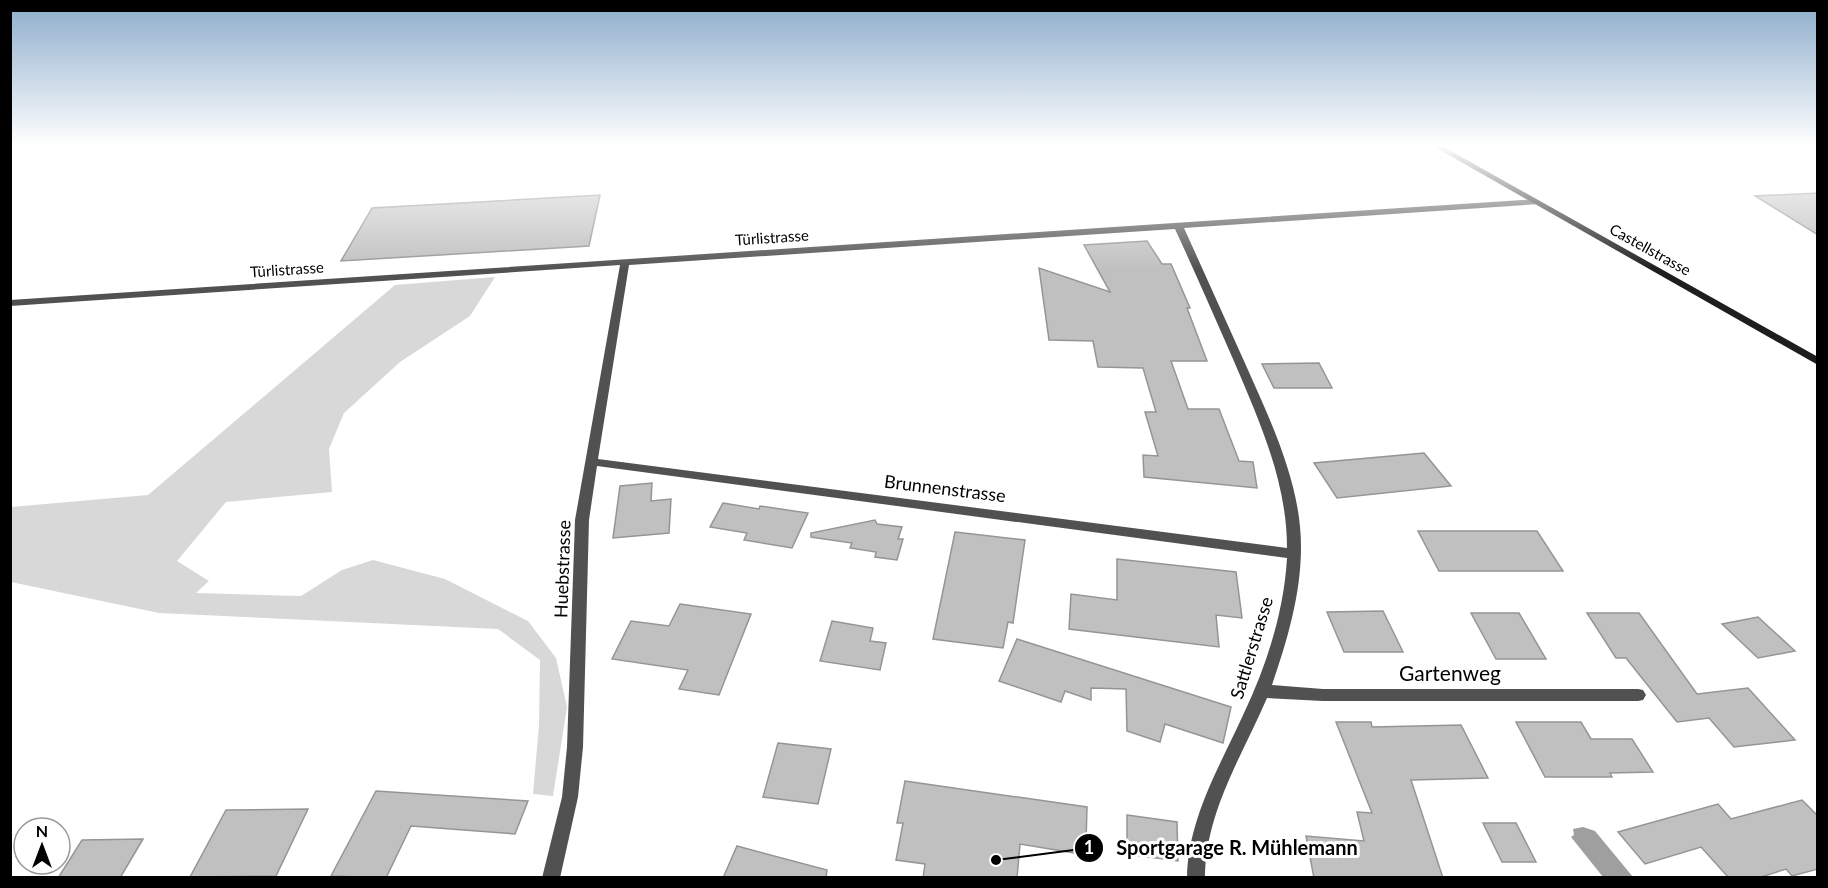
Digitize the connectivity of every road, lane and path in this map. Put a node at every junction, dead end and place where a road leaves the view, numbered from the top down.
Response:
1 (1510, 187) edge
2 (1536, 202) junction
3 (1178, 225) junction
4 (625, 263) junction
5 (10, 303) edge
6 (1818, 362) edge
7 (592, 462) junction
8 (1293, 554) junction
9 (1262, 691) junction
10 (1638, 695) dead end
11 (551, 878) edge
12 (1196, 878) edge

1 - 2 street, Castellstrasse
2 - 3 street, Türlistrasse
2 - 6 street, Castellstrasse
3 - 4 street, Türlistrasse
3 - 8 street, Sattlerstrasse
4 - 5 street, Türlistrasse
4 - 7 street, Huebstrasse
7 - 8 street, Brunnenstrasse
7 - 11 street, Huebstrasse
8 - 9 street, Sattlerstrasse
9 - 10 street, Gartenweg
9 - 12 street, Sattlerstrasse

